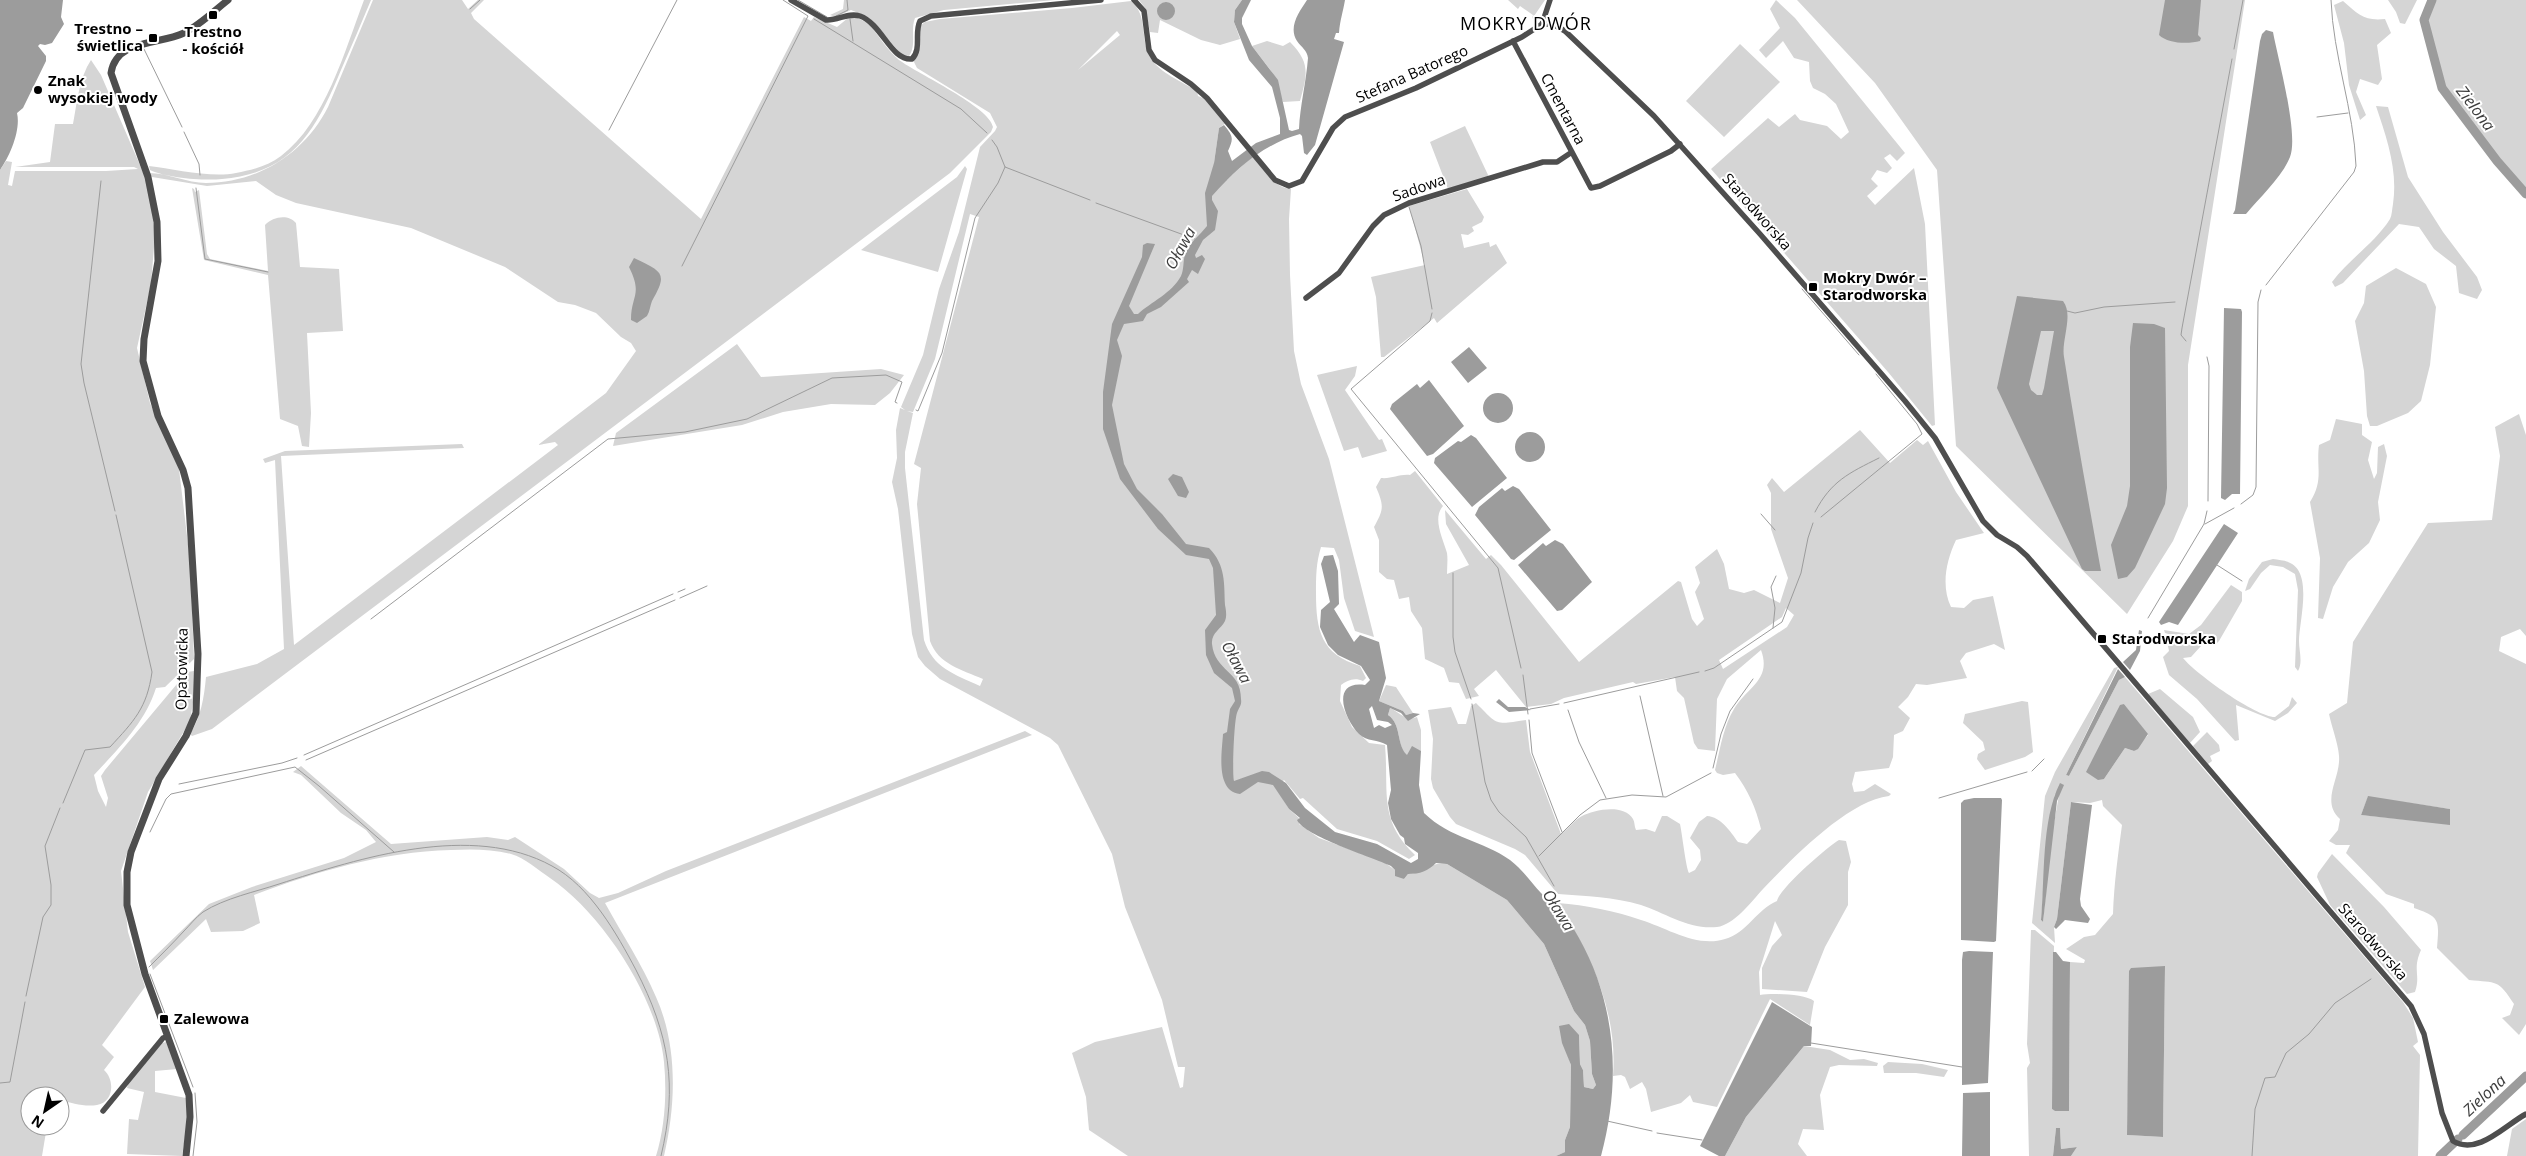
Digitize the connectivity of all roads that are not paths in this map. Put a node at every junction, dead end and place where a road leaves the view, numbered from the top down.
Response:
1 (228, 0) edge
2 (791, 0) edge
3 (1101, 0) edge
4 (1134, 0) edge
5 (1550, 0) edge
6 (1542, 24) junction
7 (1522, 37) junction
8 (1513, 41) junction
9 (1518, 51) junction
10 (1680, 144) junction
11 (1572, 152) junction
12 (1306, 298) dead end
13 (168, 1036) junction
14 (103, 1110) dead end
15 (2526, 1114) edge
16 (186, 1156) edge

1 - 13 street, Opatowicka
2 - 3 street
4 - 8 street, Stefana Batorego
5 - 6 street
6 - 7 street, Stefana Batorego
6 - 10 street, Starodworska
7 - 8 street, Stefana Batorego
7 - 9 street
8 - 9 street, Cmentarna
9 - 11 street, Cmentarna
10 - 11 street, Cmentarna
10 - 15 street, Starodworska
11 - 12 street, Sadowa
13 - 14 street
13 - 16 street, Opatowicka

